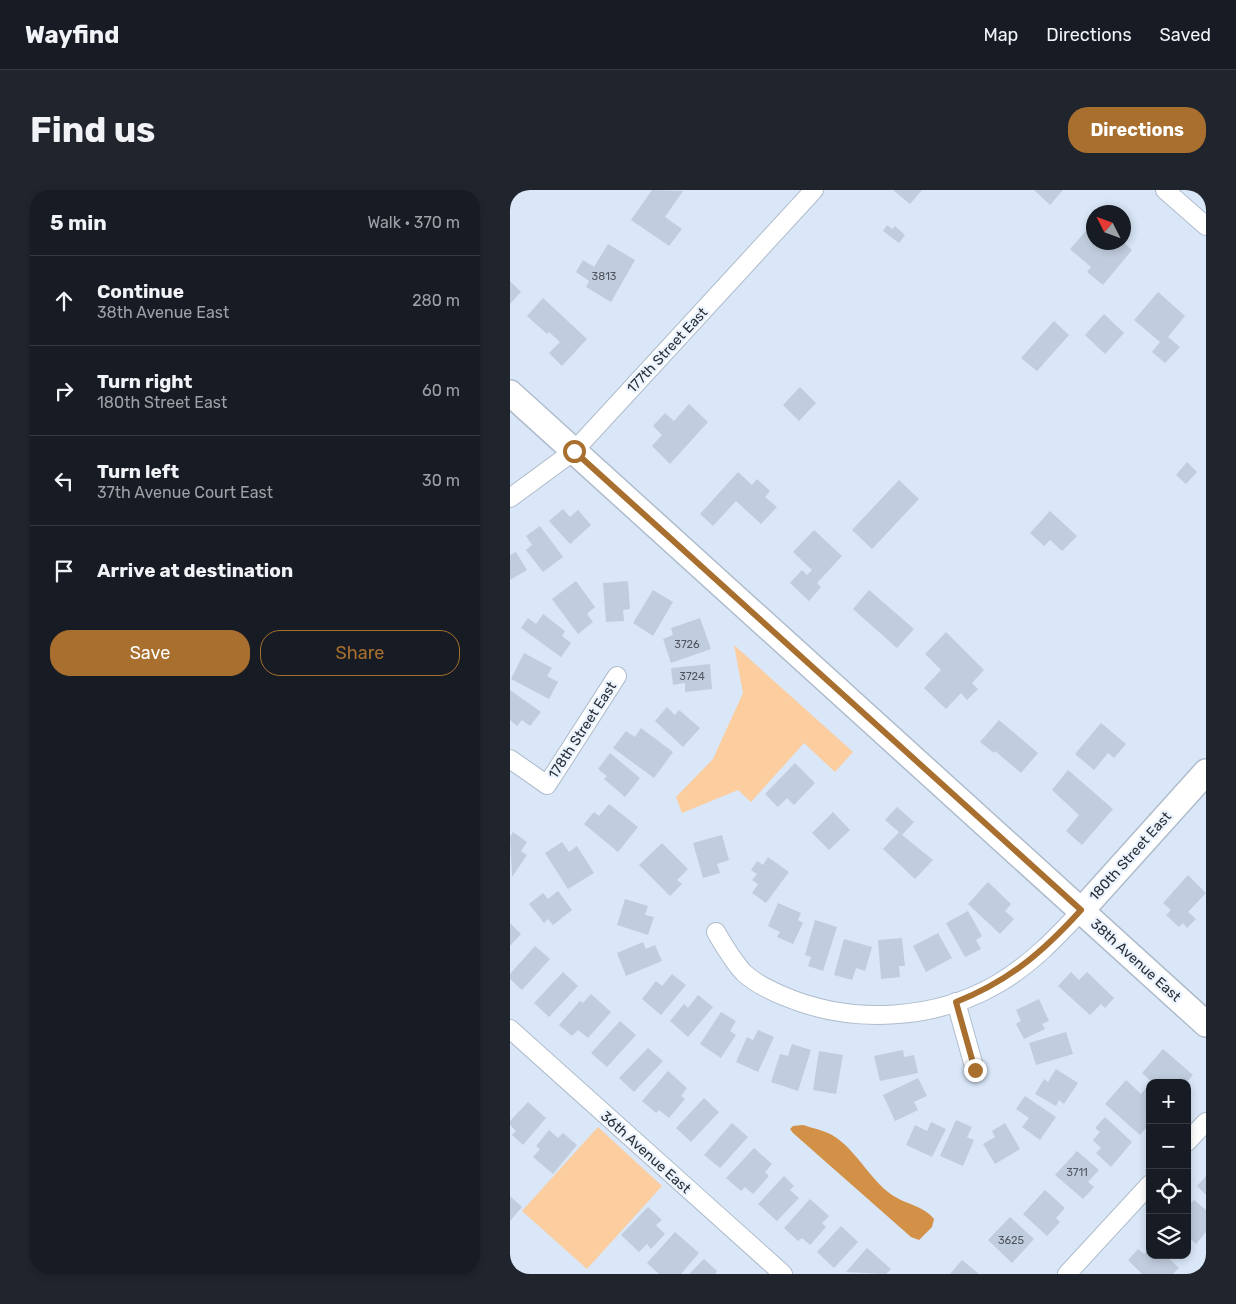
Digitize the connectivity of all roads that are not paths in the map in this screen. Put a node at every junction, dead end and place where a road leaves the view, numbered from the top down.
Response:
1 (814, 190) edge
2 (1165, 190) edge
3 (1206, 226) edge
4 (510, 393) edge
5 (574, 451) junction
6 (510, 498) edge
7 (617, 676) dead end
8 (510, 759) edge
9 (1206, 772) edge
10 (1081, 910) junction
11 (716, 932) dead end
12 (956, 1002) junction
13 (1206, 1024) edge
14 (510, 1029) edge
15 (975, 1070) dead end
16 (1206, 1122) edge
17 (1191, 1138) edge
18 (1146, 1188) edge
19 (778, 1273) edge
20 (1067, 1274) edge

1 - 5 street, 177th Street East
2 - 3 street
4 - 5 street, 38th Avenue East
5 - 6 street, 177th Street East
5 - 10 street, 38th Avenue East
7 - 8 street, 178th Street East
9 - 10 street, 180th Street East
10 - 12 street, 180th Street East
10 - 13 street, 38th Avenue East
11 - 12 street, 180th Street East
12 - 15 street
14 - 19 street, 36th Avenue East
16 - 17 street
18 - 20 street

